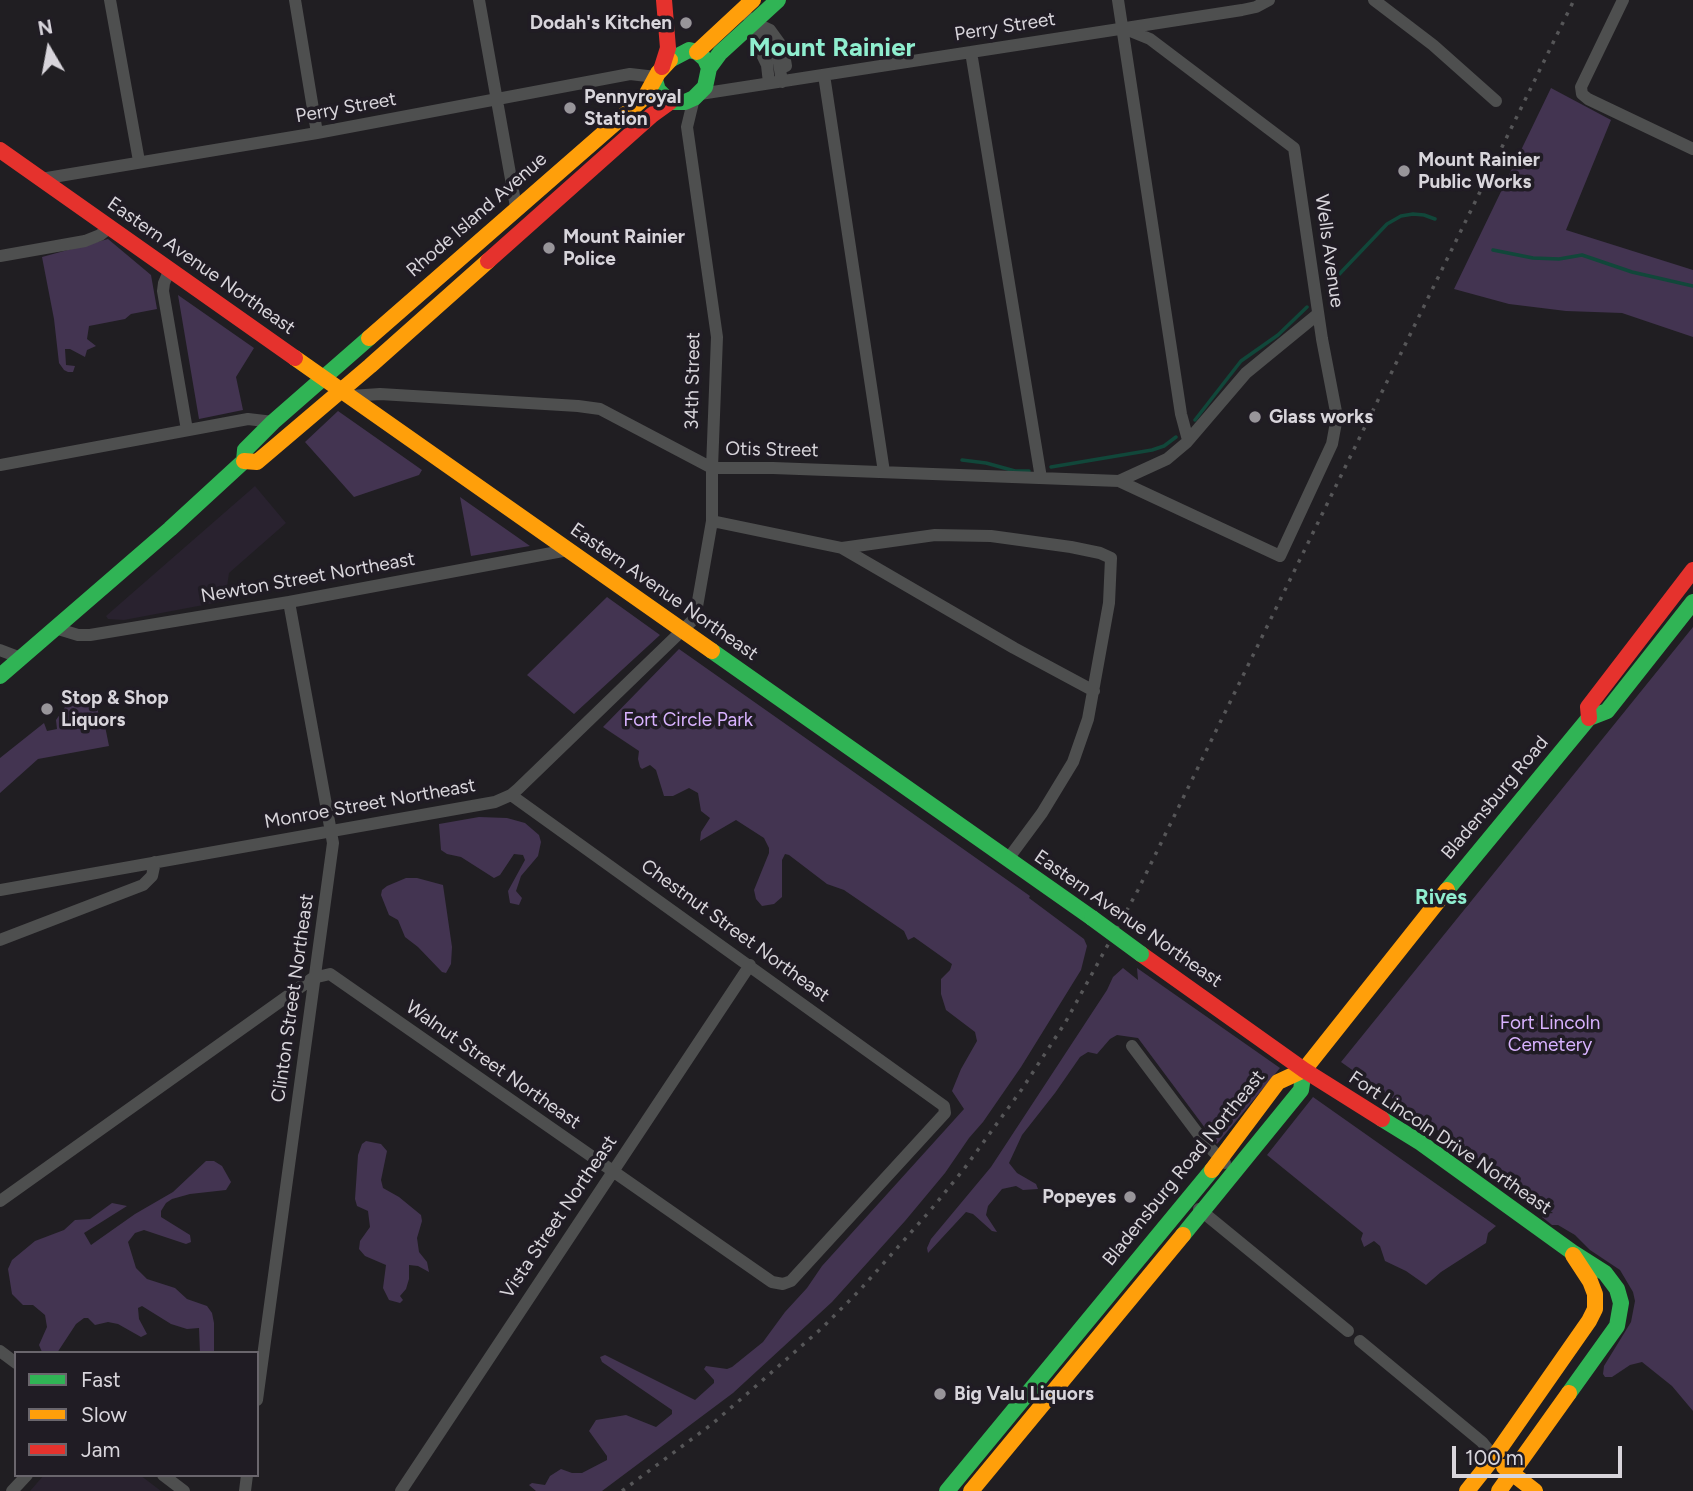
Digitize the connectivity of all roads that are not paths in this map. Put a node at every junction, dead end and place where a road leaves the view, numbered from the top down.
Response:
1 (110, 0) edge
2 (295, 0) edge
3 (479, 0) edge
4 (778, 0) edge
5 (1118, 0) edge
6 (1269, 0) edge
7 (1374, 0) edge
8 (1623, 0) edge
9 (665, 7) edge
10 (749, 11) edge
11 (1124, 28) junction
12 (693, 51) junction
13 (971, 51) junction
14 (709, 71) junction
15 (658, 75) junction
16 (824, 75) junction
17 (780, 82) junction
18 (745, 87) junction
19 (697, 96) junction
20 (497, 100) junction
21 (1496, 101) dead end
22 (672, 103) junction
23 (687, 127) junction
24 (317, 133) junction
25 (0, 149) edge
26 (1693, 149) edge
27 (139, 162) junction
28 (41, 179) junction
29 (516, 207) junction
30 (110, 227) junction
31 (0, 256) edge
32 (170, 269) junction
33 (1318, 314) junction
34 (323, 379) junction
35 (345, 393) junction
36 (273, 422) junction
37 (187, 430) junction
38 (1188, 440) junction
39 (244, 461) junction
40 (0, 465) edge
41 (712, 468) junction
42 (884, 472) junction
43 (1041, 478) junction
44 (1119, 481) junction
45 (712, 521) junction
46 (842, 548) junction
47 (568, 550) junction
48 (1693, 570) edge
49 (289, 602) junction
50 (1693, 602) edge
51 (55, 628) junction
52 (682, 630) junction
53 (0, 650) edge
54 (21, 658) junction
55 (0, 676) edge
56 (1094, 691) junction
57 (1589, 718) junction
58 (512, 795) junction
59 (331, 830) junction
60 (1008, 859) junction
61 (155, 862) junction
62 (0, 890) edge
63 (0, 940) edge
64 (750, 965) junction
65 (316, 976) junction
66 (1132, 1046) dead end
67 (1304, 1070) junction
68 (1221, 1158) junction
69 (612, 1172) junction
70 (1234, 1172) junction
71 (1187, 1199) junction
72 (0, 1201) edge
73 (1203, 1212) junction
74 (1572, 1252) junction
75 (1138, 1258) junction
76 (1153, 1270) junction
77 (787, 1283) joint
78 (1348, 1331) dead end
79 (1360, 1341) dead end
80 (259, 1386) edge
81 (1494, 1457) junction
82 (1511, 1475) junction
83 (25, 1477) edge
84 (166, 1477) edge
85 (12, 1491) edge
86 (184, 1491) edge
87 (401, 1491) edge
88 (947, 1491) edge
89 (971, 1491) edge
90 (1466, 1491) edge
91 (1499, 1491) edge
92 (1535, 1491) edge

1 - 27 street
2 - 24 street
3 - 20 street
4 - 10 main road
5 - 11 street
6 - 11 street, Perry Street
7 - 21 street
8 - 26 street
9 - 12 main road
9 - 15 main road
10 - 12 main road
10 - 14 main road
10 - 17 street
11 - 13 street, Perry Street
11 - 33 street, Wells Avenue
11 - 38 street
12 - 14 main road
12 - 15 main road
13 - 16 street, Perry Street
13 - 43 street
14 - 18 street, Perry Street
14 - 19 main road
15 - 20 street, Perry Street
15 - 22 main road
15 - 29 main road, Rhode Island Avenue
16 - 17 street, Perry Street
16 - 42 street
17 - 18 street, Perry Street
18 - 19 street, Perry Street
19 - 22 main road
19 - 23 street, 34th Street
20 - 24 street, Perry Street
20 - 29 street
22 - 23 street, 34th Street
22 - 35 main road
23 - 41 street, 34th Street
24 - 27 street, Perry Street
25 - 28 main road, Eastern Avenue Northeast
27 - 28 street, Perry Street
28 - 30 main road, Eastern Avenue Northeast
29 - 34 main road, Rhode Island Avenue
30 - 31 street
30 - 32 main road, Eastern Avenue Northeast
32 - 34 main road, Eastern Avenue Northeast
32 - 37 street
33 - 38 street
33 - 44 street, Wells Avenue
34 - 35 main road, Eastern Avenue Northeast
34 - 36 main road, Rhode Island Avenue
35 - 39 main road
35 - 41 street, Otis Street
35 - 47 main road, Eastern Avenue Northeast
36 - 37 street
36 - 39 main road, Rhode Island Avenue
37 - 40 street
38 - 44 street
39 - 51 main road
41 - 42 street, Otis Street
41 - 45 street, 34th Street
42 - 43 street, Otis Street
43 - 44 street, Otis Street
45 - 46 street
45 - 52 street, 34th Street
46 - 56 street
46 - 56 street
47 - 49 street, Newton Street Northeast
47 - 52 main road, Eastern Avenue Northeast
48 - 57 main road, Bladensburg Road
49 - 51 street, Newton Street Northeast
49 - 59 street, Clinton Street Northeast
50 - 57 main road, Bladensburg Road
51 - 54 main road
52 - 58 street, Monroe Street Northeast
52 - 60 main road, Eastern Avenue Northeast
53 - 54 street
54 - 55 main road
56 - 60 street
57 - 67 main road, Bladensburg Road
58 - 59 street, Monroe Street Northeast
58 - 64 street, Chestnut Street Northeast
59 - 61 street, Monroe Street Northeast
59 - 65 street, Clinton Street Northeast
60 - 67 main road, Eastern Avenue Northeast, bridge
61 - 62 street, Monroe Street Northeast
61 - 63 street
64 - 69 street, Vista Street Northeast
64 - 77 street, Chestnut Street Northeast
65 - 69 street, Walnut Street Northeast
65 - 72 street
65 - 80 street, Clinton Street Northeast
66 - 68 street
67 - 68 main road, Bladensburg Road Northeast
67 - 70 main road, Bladensburg Road Northeast
67 - 74 main road, Fort Lincoln Drive Northeast
68 - 70 street
68 - 71 main road, Bladensburg Road Northeast
69 - 77 street, Walnut Street Northeast
69 - 87 street, Vista Street Northeast
70 - 73 main road, Bladensburg Road Northeast
71 - 73 street
71 - 75 main road, Bladensburg Road Northeast
73 - 76 main road, Bladensburg Road Northeast
73 - 78 street
74 - 81 main road, Fort Lincoln Drive Northeast
74 - 82 main road, Fort Lincoln Drive Northeast
75 - 76 main road
75 - 88 main road, Bladensburg Road Northeast
76 - 89 main road, Bladensburg Road Northeast
79 - 81 street
81 - 82 main road
81 - 90 main road, Fort Lincoln Drive Northeast
82 - 91 main road, Fort Lincoln Drive Northeast
82 - 92 main road
83 - 85 street
84 - 86 street

